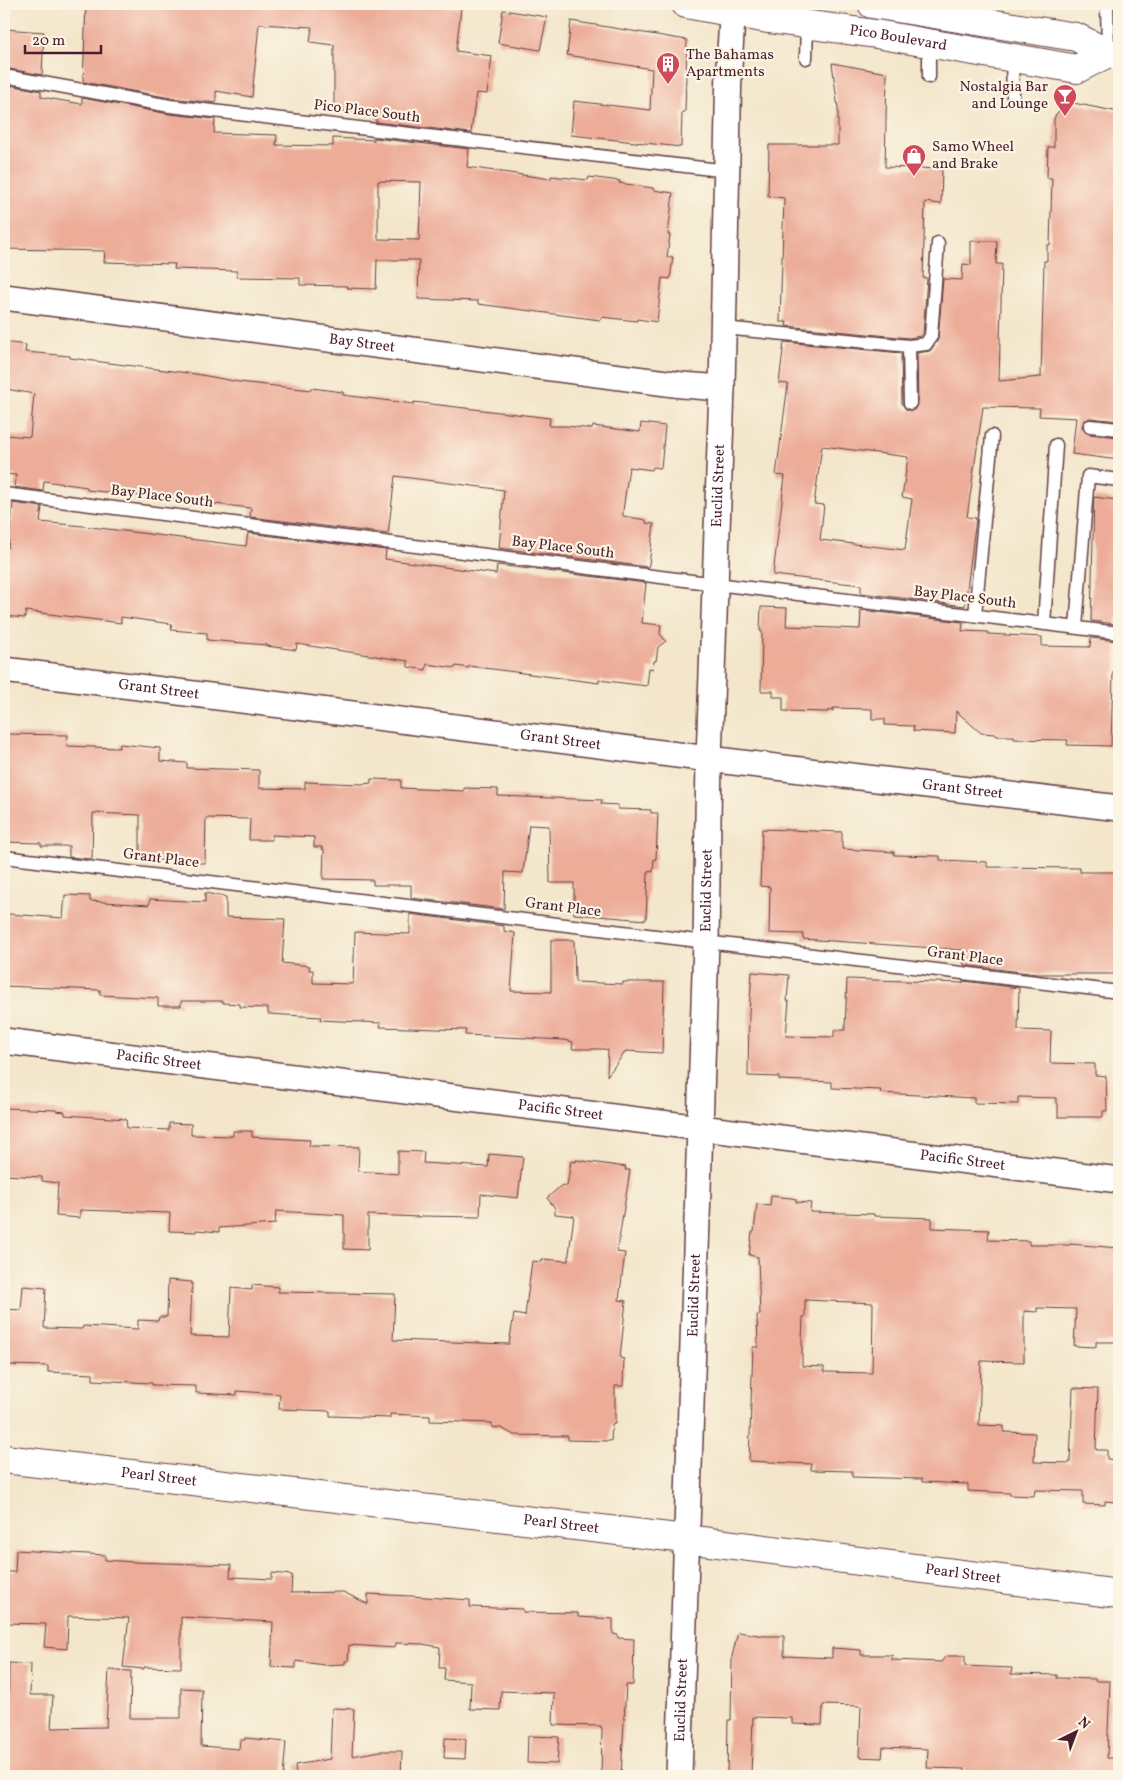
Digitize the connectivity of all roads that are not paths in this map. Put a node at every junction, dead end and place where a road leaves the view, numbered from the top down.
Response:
1 (686, 4) edge
2 (875, 4) edge
3 (1107, 4) edge
4 (732, 8) edge
5 (807, 25) junction
6 (876, 34) junction
7 (929, 43) junction
8 (1114, 54) edge
9 (806, 58) dead end
10 (1012, 58) junction
11 (4, 76) edge
12 (929, 77) dead end
13 (1013, 96) dead end
14 (728, 171) junction
15 (938, 243) dead end
16 (4, 297) edge
17 (723, 328) junction
18 (908, 346) junction
19 (722, 388) junction
20 (910, 404) dead end
21 (1090, 426) dead end
22 (1119, 429) edge
23 (992, 436) dead end
24 (1056, 445) dead end
25 (1119, 480) edge
26 (4, 494) edge
27 (716, 584) junction
28 (975, 615) junction
29 (1044, 624) junction
30 (1076, 628) junction
31 (1119, 633) edge
32 (4, 670) edge
33 (709, 759) junction
34 (1119, 808) edge
35 (4, 857) edge
36 (706, 942) junction
37 (1119, 992) edge
38 (4, 1041) edge
39 (699, 1127) junction
40 (1119, 1180) edge
41 (4, 1459) edge
42 (686, 1539) junction
43 (1119, 1594) edge
44 (679, 1776) edge

1 - 4 street, Pico Boulevard
2 - 6 street
2 - 8 street, Pico Boulevard
3 - 8 lane
4 - 5 street, Pico Boulevard
4 - 14 street, Euclid Street
5 - 6 street, Pico Boulevard
5 - 9 lane
6 - 7 street, Pico Boulevard
7 - 10 street, Pico Boulevard
7 - 12 lane
8 - 10 street, Pico Boulevard
10 - 13 lane
11 - 14 lane, Pico Place South
14 - 17 street, Euclid Street
15 - 18 lane
16 - 19 street, Bay Street
17 - 18 lane
17 - 19 street, Euclid Street
18 - 20 lane
19 - 27 street, Euclid Street
21 - 22 lane
23 - 28 lane
24 - 29 lane
25 - 30 lane
26 - 27 lane, Bay Place South
27 - 28 lane, Bay Place South
27 - 33 street, Euclid Street
28 - 29 lane, Bay Place South
29 - 30 lane, Bay Place South
30 - 31 lane, Bay Place South
32 - 33 street, Grant Street
33 - 34 street, Grant Street
33 - 36 street, Euclid Street
35 - 36 lane, Grant Place
36 - 37 lane, Grant Place
36 - 39 street, Euclid Street
38 - 39 street, Pacific Street
39 - 40 street, Pacific Street
39 - 42 street, Euclid Street
41 - 42 street, Pearl Street
42 - 43 street, Pearl Street
42 - 44 street, Euclid Street

